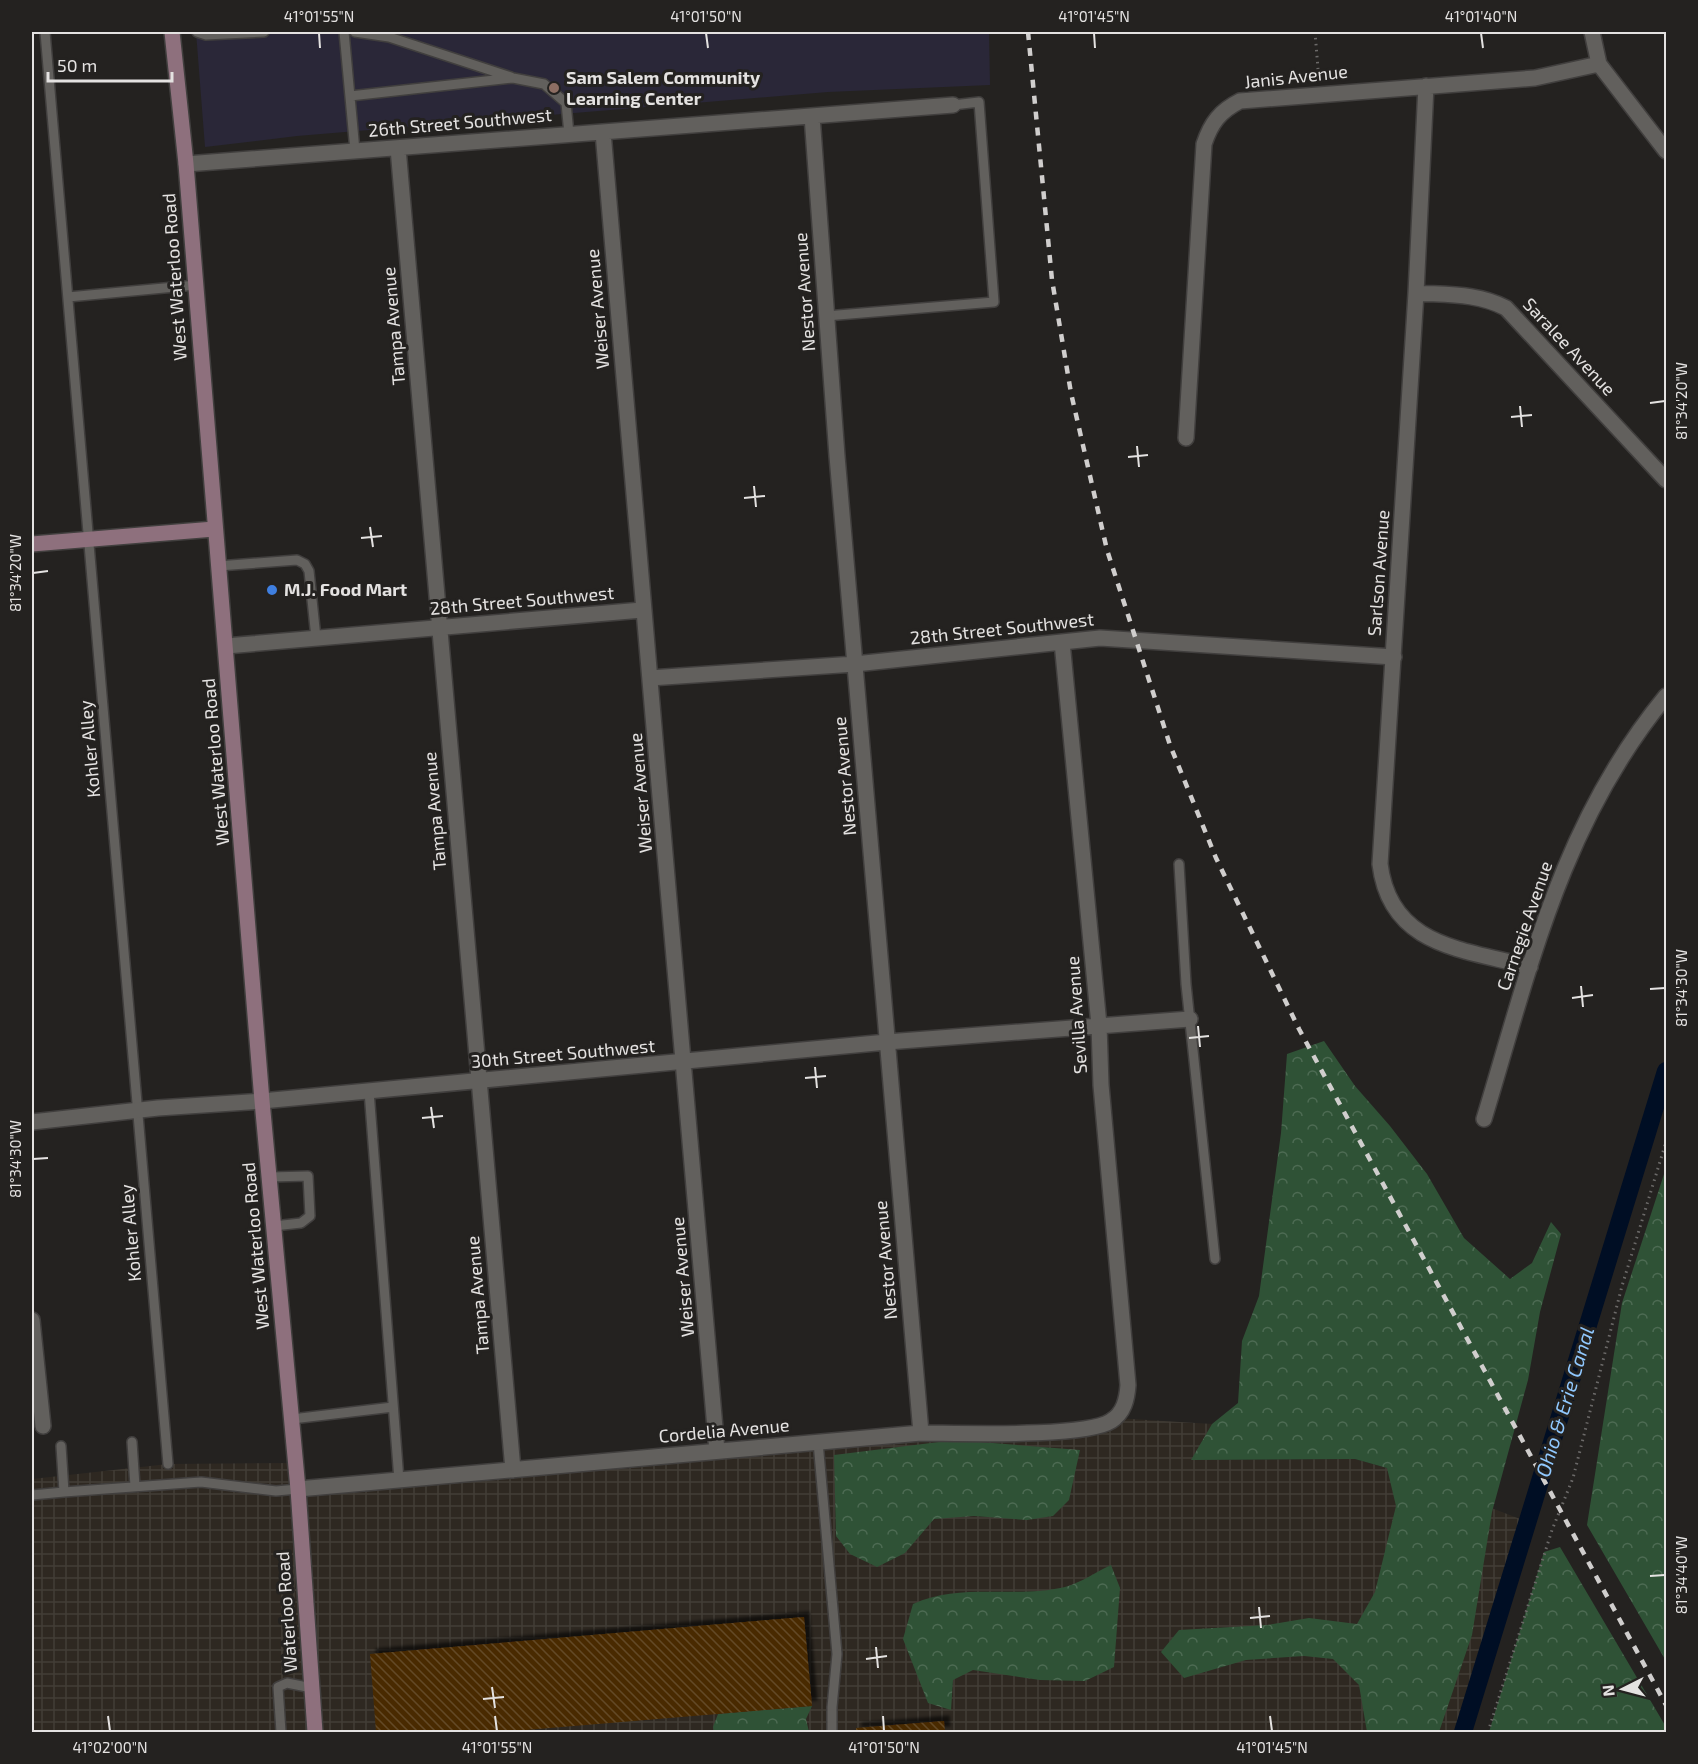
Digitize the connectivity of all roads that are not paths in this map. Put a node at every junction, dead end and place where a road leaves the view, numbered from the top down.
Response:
1 (45, 32) edge
2 (172, 32) edge
3 (197, 32) edge
4 (264, 32) edge
5 (344, 32) edge
6 (355, 32) edge
7 (1592, 32) edge
8 (1599, 64) junction
9 (513, 78) junction
10 (1426, 86) junction
11 (350, 96) junction
12 (953, 105) joint
13 (812, 116) junction
14 (603, 132) junction
15 (569, 134) junction
16 (398, 148) junction
17 (355, 151) junction
18 (1666, 151) edge
19 (186, 164) junction
20 (196, 285) junction
21 (1416, 293) junction
22 (68, 297) junction
23 (826, 316) junction
24 (1186, 438) dead end
25 (1666, 480) edge
26 (214, 528) junction
27 (88, 540) junction
28 (32, 544) edge
29 (218, 566) junction
30 (642, 610) junction
31 (438, 627) junction
32 (316, 638) junction
33 (1062, 642) junction
34 (226, 646) junction
35 (1394, 657) junction
36 (855, 664) junction
37 (650, 678) junction
38 (1666, 696) edge
39 (1179, 864) dead end
40 (1530, 967) junction
41 (1190, 1019) junction
42 (1099, 1024) junction
43 (887, 1042) junction
44 (685, 1063) junction
45 (480, 1081) junction
46 (369, 1091) junction
47 (262, 1101) junction
48 (137, 1110) junction
49 (1484, 1119) dead end
50 (32, 1122) edge
51 (270, 1177) junction
52 (274, 1226) junction
53 (1215, 1259) dead end
54 (32, 1320) edge
55 (1128, 1385) joint
56 (393, 1407) junction
57 (292, 1419) junction
58 (43, 1426) dead end
59 (921, 1433) junction
60 (132, 1442) dead end
61 (818, 1442) junction
62 (61, 1446) dead end
63 (717, 1451) junction
64 (168, 1464) dead end
65 (513, 1470) junction
66 (399, 1480) junction
67 (135, 1486) junction
68 (298, 1489) junction
69 (64, 1492) junction
70 (32, 1496) edge
71 (312, 1688) junction
72 (281, 1732) edge
73 (315, 1732) edge
74 (832, 1732) edge

1 - 22 lane, Kohler Alley
2 - 19 main road, West Waterloo Road
3 - 4 lane
5 - 11 lane
6 - 9 lane
7 - 8 street
8 - 10 street, Janis Avenue
8 - 18 street
9 - 11 lane
9 - 15 lane
10 - 21 street, Sarlson Avenue
10 - 24 street, Janis Avenue
11 - 17 lane
12 - 13 street, 26th Street Southwest
12 - 23 lane
13 - 14 street, 26th Street Southwest
13 - 23 street, Nestor Avenue
14 - 15 street, 26th Street Southwest
14 - 30 street, Weiser Avenue
15 - 16 street, 26th Street Southwest
16 - 17 street, 26th Street Southwest
16 - 31 street, Tampa Avenue
17 - 19 street, 26th Street Southwest
19 - 20 main road, West Waterloo Road
20 - 22 lane
20 - 26 main road, West Waterloo Road
21 - 25 street, Saralee Avenue
21 - 35 street, Sarlson Avenue
22 - 27 lane, Kohler Alley
23 - 36 street, Nestor Avenue
26 - 27 main road
26 - 29 main road, West Waterloo Road
27 - 28 main road
27 - 48 lane, Kohler Alley
29 - 32 lane
29 - 34 main road, West Waterloo Road
30 - 31 street, 28th Street Southwest
30 - 37 street, Weiser Avenue
31 - 32 street, 28th Street Southwest
31 - 45 street, Tampa Avenue
32 - 34 street, 28th Street Southwest
33 - 35 street, 28th Street Southwest
33 - 36 street, 28th Street Southwest
33 - 42 street, Sevilla Avenue
34 - 47 main road, West Waterloo Road
35 - 40 street, Sarlson Avenue
36 - 37 street, 28th Street Southwest
36 - 43 street, Nestor Avenue
37 - 44 street, Weiser Avenue
38 - 40 street, Carnegie Avenue
39 - 41 lane
40 - 49 street, Carnegie Avenue
41 - 42 street, 30th Street Southwest
41 - 53 lane
42 - 43 street, 30th Street Southwest
42 - 55 street, Sevilla Avenue
43 - 44 street, 30th Street Southwest
43 - 59 street, Nestor Avenue
44 - 45 street, 30th Street Southwest
44 - 63 street, Weiser Avenue
45 - 46 street, 30th Street Southwest
45 - 65 street, Tampa Avenue
46 - 47 street, 30th Street Southwest
46 - 56 lane
47 - 48 street, 30th Street Southwest
47 - 51 main road, West Waterloo Road
48 - 50 street, 30th Street Southwest
48 - 64 lane, Kohler Alley
51 - 52 main road, West Waterloo Road
51 - 52 lane
52 - 57 main road, West Waterloo Road
54 - 58 street
55 - 59 street, Cordelia Avenue
56 - 57 lane
56 - 66 lane
57 - 68 main road, West Waterloo Road
59 - 61 street, Cordelia Avenue
60 - 67 lane
61 - 63 street, Cordelia Avenue
61 - 74 lane
62 - 69 lane
63 - 65 street, Cordelia Avenue
65 - 66 street, Cordelia Avenue
66 - 68 street, Cordelia Avenue
67 - 68 lane
67 - 69 lane
68 - 71 main road, Waterloo Road
69 - 70 lane
71 - 72 lane
71 - 73 main road, Waterloo Road

